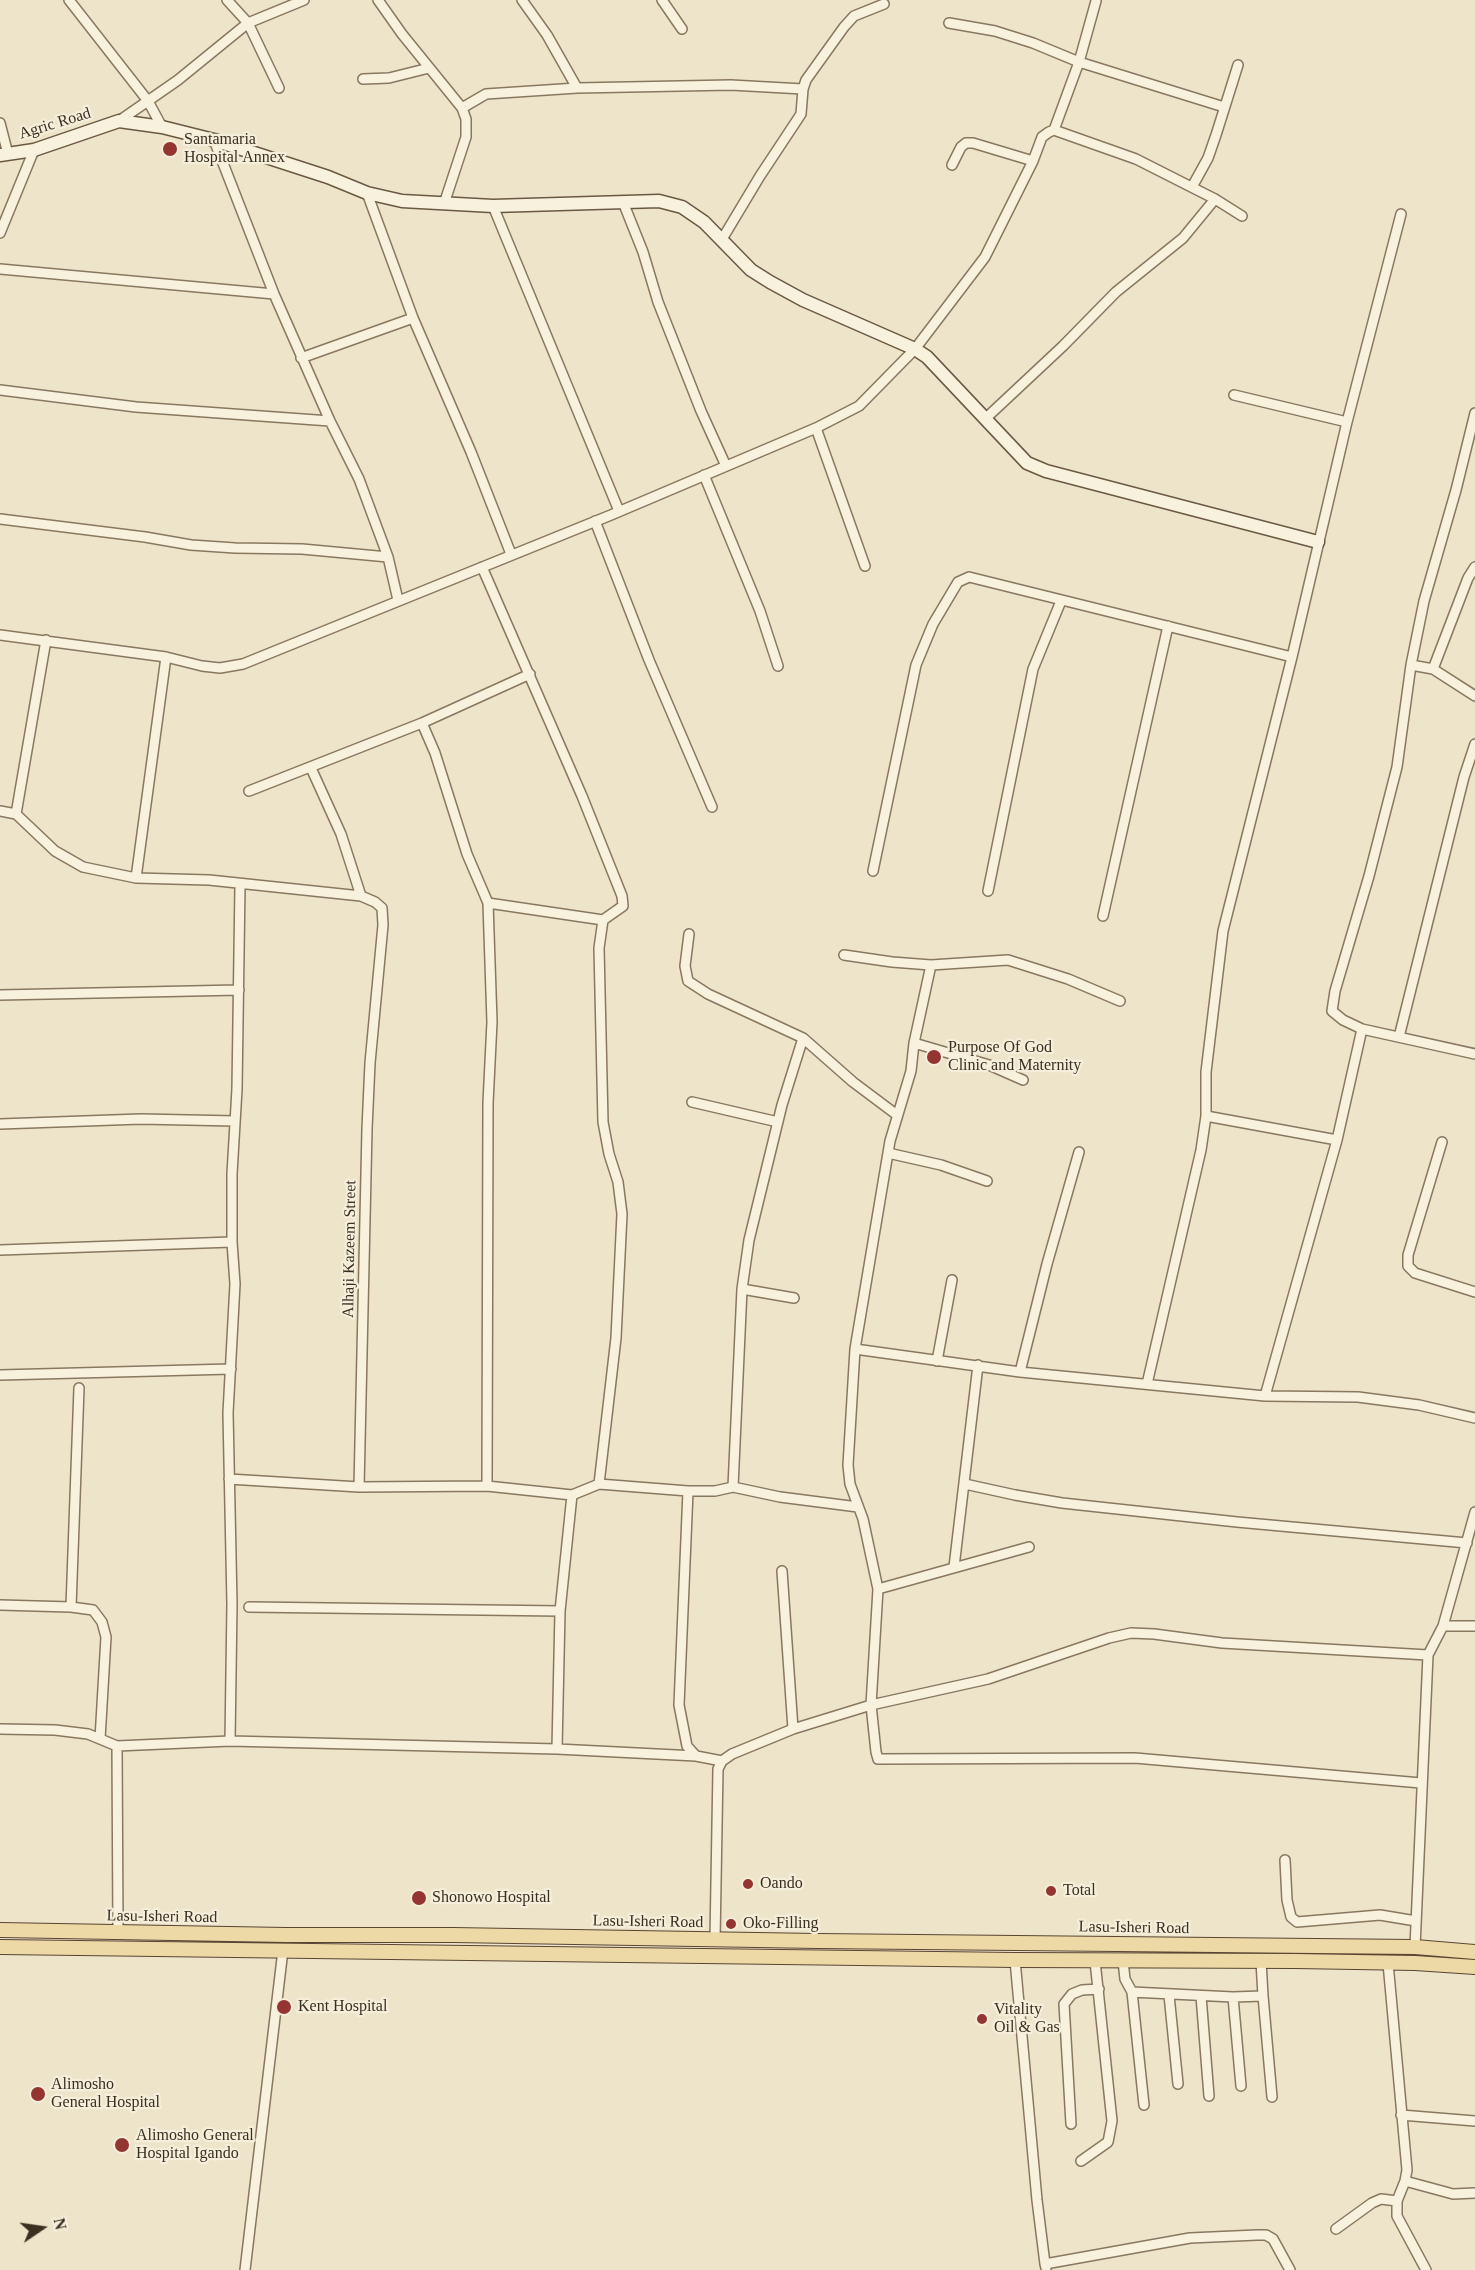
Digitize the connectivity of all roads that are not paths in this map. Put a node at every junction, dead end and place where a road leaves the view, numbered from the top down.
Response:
1 (69, 0) edge
2 (227, 0) edge
3 (304, 0) edge
4 (378, 0) edge
5 (522, 0) edge
6 (662, 0) edge
7 (1096, 1) edge
8 (884, 4) dead end
9 (248, 23) junction
10 (949, 23) dead end
11 (682, 29) dead end
12 (1079, 62) junction
13 (1238, 65) dead end
14 (429, 68) junction
15 (363, 79) dead end
16 (279, 88) dead end
17 (577, 88) junction
18 (803, 89) junction
19 (148, 101) junction
20 (1224, 107) junction
21 (462, 108) junction
22 (119, 121) junction
23 (0, 123) edge
24 (162, 127) junction
25 (1054, 130) junction
26 (214, 140) junction
27 (34, 150) junction
28 (4, 155) edge
29 (1033, 161) junction
30 (952, 165) dead end
31 (1192, 187) junction
32 (367, 193) junction
33 (1215, 199) junction
34 (623, 202) junction
35 (444, 204) junction
36 (493, 206) junction
37 (1401, 214) dead end
38 (1242, 216) dead end
39 (0, 233) edge
40 (721, 241) junction
41 (0, 269) edge
42 (274, 294) junction
43 (413, 318) junction
44 (915, 349) junction
45 (301, 358) junction
46 (0, 390) edge
47 (1234, 395) dead end
48 (1475, 413) edge
49 (985, 419) junction
50 (330, 422) junction
51 (1347, 422) junction
52 (816, 428) junction
53 (726, 466) junction
54 (704, 476) junction
55 (620, 511) junction
56 (0, 519) edge
57 (596, 521) junction
58 (1318, 542) junction
59 (511, 554) junction
60 (388, 557) junction
61 (865, 566) dead end
62 (482, 567) junction
63 (1475, 567) edge
64 (398, 600) junction
65 (1061, 601) junction
66 (1167, 626) junction
67 (0, 635) edge
68 (46, 640) junction
69 (166, 657) junction
70 (1292, 657) junction
71 (1411, 665) junction
72 (778, 666) dead end
73 (1432, 669) junction
74 (530, 674) junction
75 (1475, 696) edge
76 (422, 723) junction
77 (1475, 744) edge
78 (311, 768) junction
79 (249, 791) dead end
80 (712, 807) dead end
81 (0, 812) edge
82 (15, 814) junction
83 (873, 871) dead end
84 (136, 878) junction
85 (240, 885) junction
86 (988, 891) dead end
87 (361, 896) junction
88 (488, 903) junction
89 (1102, 916) dead end
90 (603, 920) junction
91 (689, 934) dead end
92 (844, 955) dead end
93 (931, 965) junction
94 (239, 990) junction
95 (0, 995) edge
96 (1120, 1001) dead end
97 (1362, 1029) junction
98 (1399, 1036) junction
99 (803, 1038) junction
100 (914, 1043) junction
101 (1475, 1054) edge
102 (1023, 1080) dead end
103 (692, 1102) dead end
104 (897, 1115) junction
105 (1206, 1116) junction
106 (235, 1121) junction
107 (778, 1122) junction
108 (0, 1124) edge
109 (1337, 1140) junction
110 (1442, 1142) dead end
111 (1079, 1152) dead end
112 (888, 1153) junction
113 (987, 1181) dead end
114 (232, 1242) junction
115 (0, 1250) edge
116 (952, 1280) dead end
117 (742, 1288) junction
118 (1475, 1292) edge
119 (794, 1298) dead end
120 (855, 1349) junction
121 (937, 1361) junction
122 (978, 1365) junction
123 (231, 1370) junction
124 (1020, 1372) junction
125 (0, 1375) edge
126 (1147, 1384) junction
127 (79, 1388) dead end
128 (1265, 1396) junction
129 (1475, 1418) edge
130 (229, 1479) junction
131 (599, 1484) junction
132 (965, 1484) junction
133 (488, 1486) junction
134 (359, 1487) junction
135 (734, 1488) junction
136 (688, 1491) junction
137 (572, 1495) junction
138 (858, 1507) junction
139 (1475, 1512) edge
140 (1467, 1543) junction
141 (1029, 1547) dead end
142 (954, 1567) junction
143 (782, 1571) dead end
144 (878, 1589) junction
145 (0, 1605) edge
146 (71, 1606) junction
147 (249, 1607) dead end
148 (560, 1611) junction
149 (1443, 1626) junction
150 (1475, 1626) edge
151 (1428, 1655) junction
152 (871, 1705) junction
153 (0, 1729) edge
154 (793, 1729) junction
155 (100, 1739) junction
156 (230, 1741) junction
157 (117, 1746) junction
158 (557, 1749) junction
159 (696, 1756) junction
160 (722, 1761) junction
161 (1421, 1783) junction
162 (1285, 1860) dead end
163 (1416, 1921) junction
164 (0, 1930) edge
165 (118, 1932) junction
166 (716, 1939) junction
167 (0, 1947) edge
168 (1415, 1947) junction
169 (283, 1950) junction
170 (1475, 1952) edge
171 (1015, 1960) junction
172 (1095, 1961) junction
173 (1124, 1961) junction
174 (1261, 1961) junction
175 (1388, 1963) junction
176 (1475, 1967) edge
177 (1099, 1989) junction
178 (1132, 1992) junction
179 (1169, 1995) junction
180 (1201, 1996) junction
181 (1263, 1996) junction
182 (1233, 1997) junction
183 (1178, 2084) dead end
184 (1241, 2086) dead end
185 (1209, 2096) dead end
186 (1272, 2097) dead end
187 (1144, 2105) dead end
188 (1401, 2115) junction
189 (1475, 2121) edge
190 (1071, 2124) dead end
191 (1081, 2161) dead end
192 (1406, 2181) junction
193 (1475, 2193) edge
194 (1397, 2201) junction
195 (1336, 2229) dead end
196 (1046, 2267) edge
197 (245, 2270) edge
198 (1290, 2270) edge
199 (1426, 2270) edge

1 - 19 street
2 - 9 street
3 - 9 street
4 - 14 street
5 - 17 street
6 - 11 street
7 - 12 street
8 - 18 street
9 - 16 street
9 - 19 street
10 - 12 street
12 - 20 street
12 - 25 street
13 - 20 street
14 - 15 street
14 - 21 street
17 - 18 street
17 - 21 street
18 - 40 street
19 - 22 street
19 - 24 street
20 - 31 street
21 - 35 street
22 - 24 street
22 - 27 street, Agric Road
23 - 28 street
24 - 26 street
25 - 29 street
25 - 31 street
26 - 32 street
26 - 42 street
27 - 28 street, Agric Road
27 - 39 street
29 - 30 street
29 - 44 street
31 - 33 street
32 - 35 street
32 - 43 street
33 - 38 street
33 - 49 street
34 - 36 street
34 - 40 street
34 - 53 street
35 - 36 street
36 - 55 street
37 - 51 street
40 - 44 street
41 - 42 street
42 - 45 street
43 - 45 street
43 - 59 street
44 - 49 street
44 - 52 street
45 - 50 street
46 - 50 street
47 - 51 street
48 - 71 street
49 - 58 street
50 - 60 street
51 - 58 street
52 - 53 street
52 - 61 street
53 - 54 street
54 - 55 street
54 - 72 street
55 - 57 street
56 - 60 street
57 - 59 street
57 - 80 street
58 - 70 street
59 - 62 street
60 - 64 street
62 - 64 street
62 - 74 street
63 - 73 street
64 - 69 street
65 - 66 street
65 - 83 street
65 - 86 street
66 - 70 street
66 - 89 street
67 - 68 street
68 - 69 street
68 - 82 street
69 - 84 street
70 - 105 street
71 - 73 street
71 - 97 street
73 - 75 street
74 - 76 street
74 - 90 street
76 - 78 street
76 - 88 street
77 - 98 street
78 - 79 street
78 - 87 street
81 - 82 street
82 - 84 street
84 - 85 street
85 - 87 street
85 - 94 street
87 - 134 street, Alhaji Kazeem Street
88 - 90 street
88 - 133 street
90 - 131 street
91 - 99 street
92 - 93 street
93 - 96 street
93 - 100 street
94 - 95 street
94 - 106 street
97 - 98 street
97 - 109 street
98 - 101 street
99 - 104 street
99 - 107 street
100 - 102 street
100 - 104 street
103 - 107 street
104 - 112 street
105 - 109 street
105 - 126 street
106 - 108 street
106 - 114 street
107 - 117 street
109 - 128 street
110 - 118 street
111 - 124 street
112 - 113 street
112 - 120 street
114 - 115 street
114 - 123 street
116 - 121 street
117 - 119 street
117 - 135 street
120 - 121 street
120 - 138 street
121 - 122 street
122 - 124 street
122 - 132 street
123 - 125 street
123 - 130 street
124 - 126 street
126 - 128 street
127 - 146 street
128 - 129 street
130 - 134 street
130 - 156 street
131 - 136 street
131 - 137 street
132 - 140 street
132 - 142 street
133 - 134 street
133 - 137 street
135 - 136 street
135 - 138 street
136 - 159 street
137 - 148 street
138 - 144 street
139 - 140 street
140 - 149 street
141 - 142 street
142 - 144 street
143 - 154 street
144 - 152 street
145 - 146 street
146 - 155 street
147 - 148 street
148 - 158 street
149 - 150 street
149 - 151 street
151 - 152 street
151 - 161 street
152 - 154 street
152 - 161 street
153 - 155 street
154 - 160 street
155 - 157 street
156 - 157 street
156 - 158 street
157 - 165 street
158 - 159 street
159 - 160 street
160 - 166 street
161 - 163 street
162 - 163 street
163 - 168 street
164 - 165 main road, Lasu-Isheri Road
165 - 166 main road, Lasu-Isheri Road
166 - 168 main road, Lasu-Isheri Road
167 - 169 main road, Lasu-Isheri Road
168 - 170 main road, Lasu-Isheri Road
169 - 171 main road, Lasu-Isheri Road
169 - 197 street
171 - 172 main road, Lasu-Isheri Road
171 - 196 street
172 - 173 main road, Lasu-Isheri Road
172 - 177 street
173 - 174 main road, Lasu-Isheri Road
173 - 178 street
174 - 175 main road, Lasu-Isheri Road
174 - 181 street
175 - 176 main road, Lasu-Isheri Road
175 - 188 street
177 - 190 street
177 - 191 street
178 - 179 street
178 - 187 street
179 - 180 street
179 - 183 street
180 - 182 street
180 - 185 street
181 - 182 street
181 - 186 street
182 - 184 street
188 - 189 street
188 - 192 street
192 - 193 street
192 - 194 street
194 - 195 street
194 - 199 street
196 - 198 street

